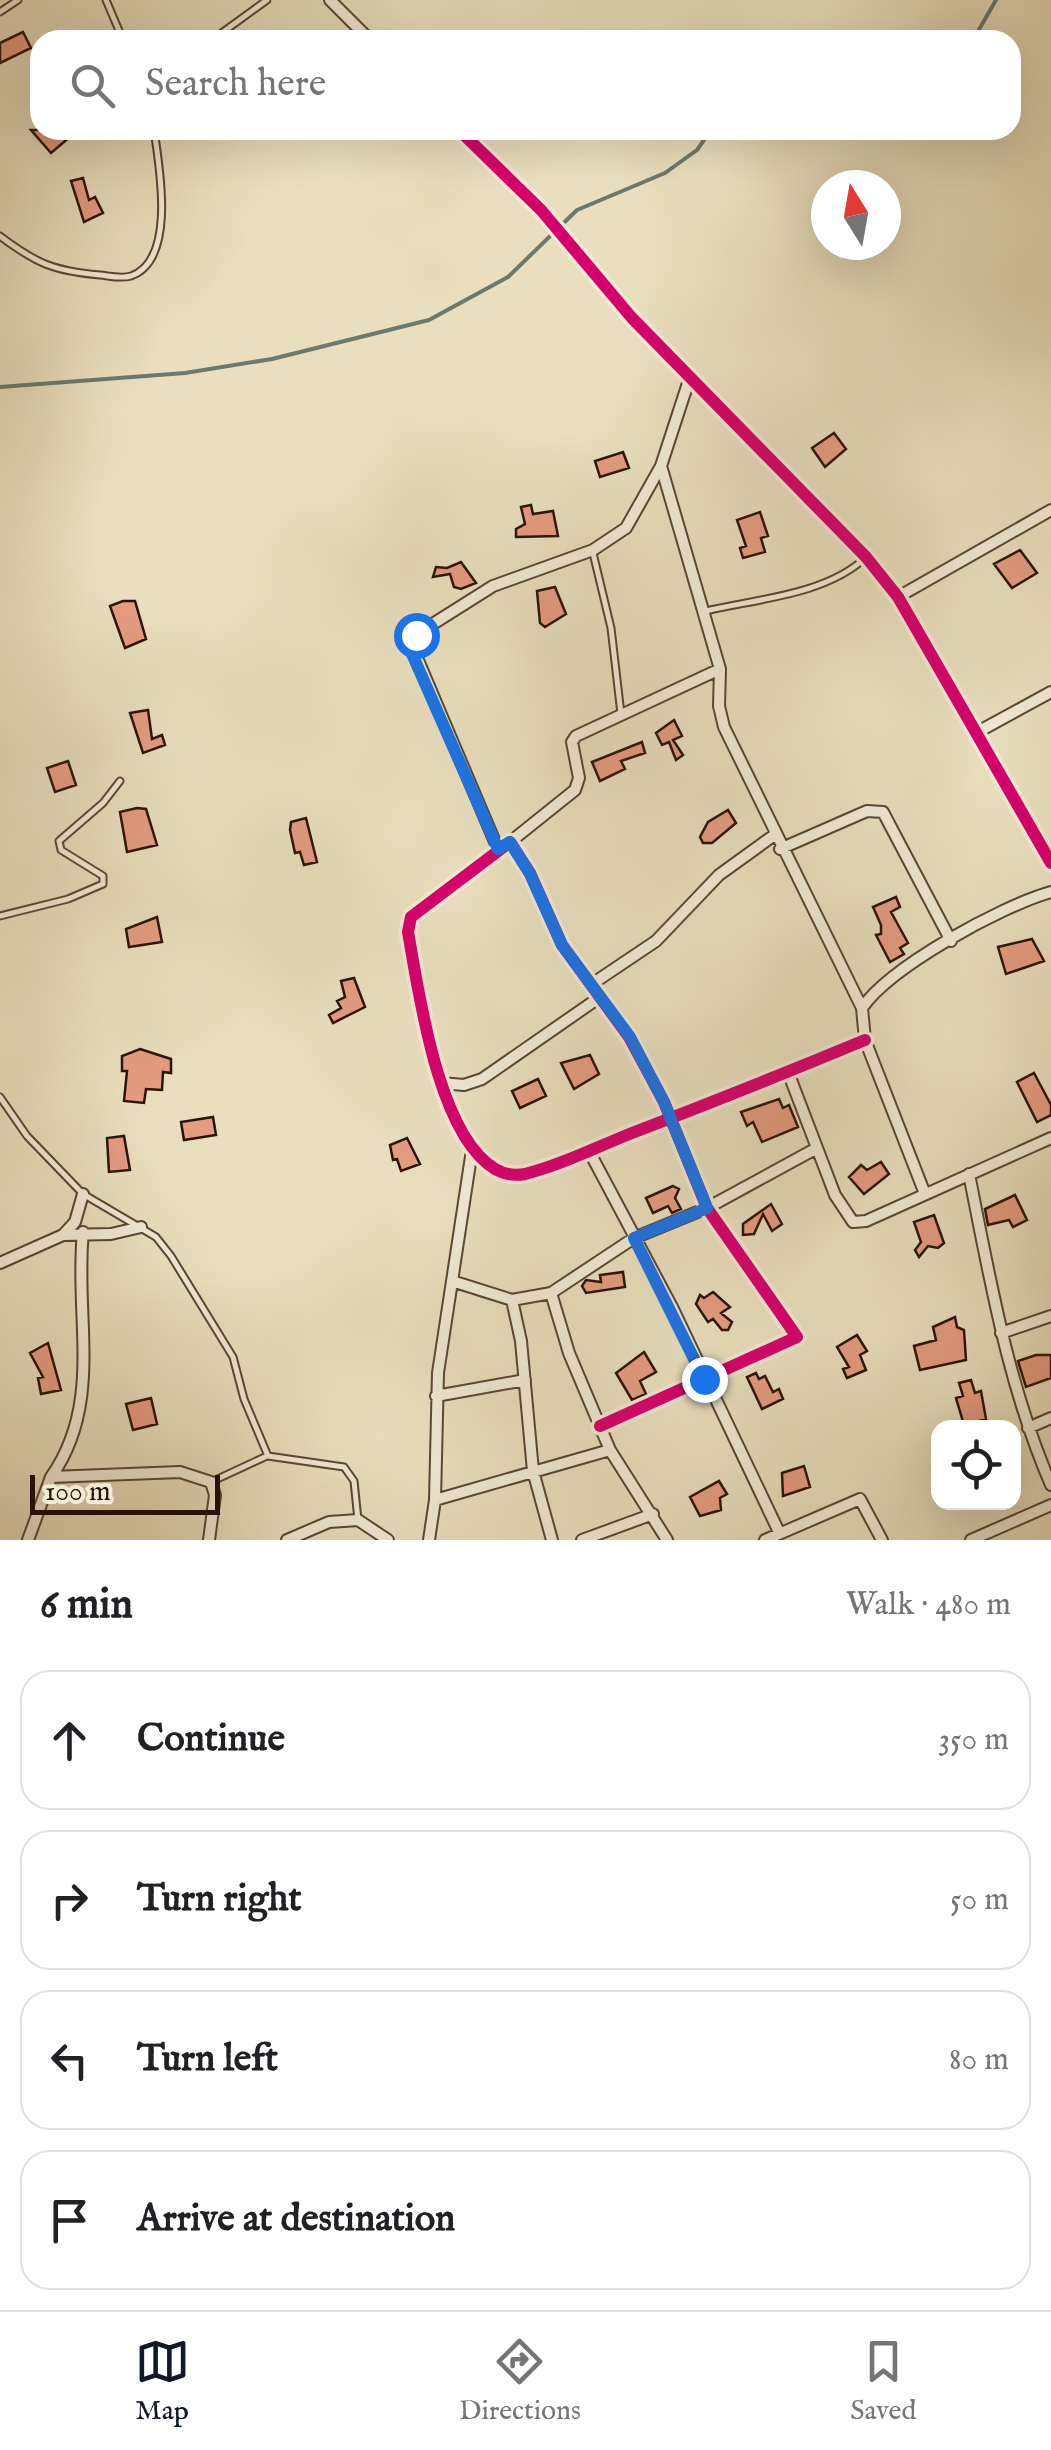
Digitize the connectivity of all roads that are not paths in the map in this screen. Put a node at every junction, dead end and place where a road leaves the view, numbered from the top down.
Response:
1 (18, 0) edge
2 (106, 0) edge
3 (268, 0) edge
4 (330, 0) edge
5 (0, 12) edge
6 (120, 30) edge
7 (226, 30) edge
8 (360, 30) edge
9 (155, 140) edge
10 (469, 140) edge
11 (0, 236) edge
12 (690, 377) junction
13 (661, 466) junction
14 (1051, 510) edge
15 (592, 550) junction
16 (866, 557) junction
17 (898, 597) junction
18 (702, 612) junction
19 (720, 669) junction
20 (1051, 692) edge
21 (621, 716) junction
22 (974, 734) junction
23 (120, 781) dead end
24 (773, 836) junction
25 (510, 842) junction
26 (498, 849) junction
27 (780, 849) junction
28 (1051, 864) edge
29 (1051, 892) edge
30 (0, 916) edge
31 (951, 941) junction
32 (589, 986) junction
33 (600, 998) junction
34 (862, 1008) junction
35 (865, 1040) junction
36 (788, 1072) junction
37 (441, 1082) junction
38 (0, 1097) edge
39 (670, 1118) junction
40 (1051, 1138) edge
41 (817, 1148) junction
42 (472, 1150) junction
43 (588, 1151) junction
44 (970, 1174) junction
45 (84, 1194) junction
46 (924, 1194) junction
47 (707, 1208) junction
48 (141, 1227) junction
49 (83, 1232) junction
50 (63, 1234) junction
51 (634, 1238) junction
52 (0, 1263) edge
53 (452, 1280) junction
54 (550, 1293) junction
55 (512, 1300) junction
56 (1051, 1316) edge
57 (1001, 1334) junction
58 (704, 1379) junction
59 (526, 1380) junction
60 (436, 1396) junction
61 (1051, 1418) edge
62 (600, 1426) junction
63 (1028, 1428) junction
64 (610, 1450) junction
65 (268, 1456) junction
66 (533, 1471) junction
67 (51, 1477) junction
68 (211, 1482) junction
69 (1051, 1485) edge
70 (435, 1500) junction
71 (1051, 1505) edge
72 (653, 1514) junction
73 (358, 1520) junction
74 (780, 1532) junction
75 (28, 1540) edge
76 (209, 1540) edge
77 (287, 1540) edge
78 (388, 1540) edge
79 (428, 1540) edge
80 (552, 1540) edge
81 (582, 1540) edge
82 (667, 1540) edge
83 (766, 1540) edge
84 (882, 1540) edge
85 (971, 1540) edge

1 - 5 lane
2 - 6 lane
3 - 7 lane
4 - 8 street
9 - 11 lane
10 - 12 street
12 - 13 street
12 - 16 street
13 - 15 street
13 - 18 street
14 - 17 street
15 - 21 lane
15 - 26 street
16 - 17 street
16 - 18 lane
17 - 22 street
18 - 19 street
19 - 21 street
19 - 24 street
20 - 22 street
21 - 25 street
22 - 28 street
23 - 30 lane
24 - 27 street
24 - 32 street
25 - 26 street
25 - 32 street
26 - 37 street
27 - 31 street
27 - 34 street
29 - 31 street
31 - 34 street
32 - 33 street
33 - 37 street
33 - 39 street
34 - 35 street
35 - 36 street
35 - 46 street
36 - 39 street
36 - 41 street
37 - 42 street
38 - 45 lane
39 - 43 street
39 - 47 street
40 - 44 street
41 - 46 street
41 - 47 street
42 - 43 street
42 - 53 street
43 - 51 street
44 - 46 street
44 - 57 street
45 - 48 lane
45 - 50 street
47 - 51 street
47 - 58 street
48 - 49 street
48 - 65 lane
49 - 50 street
49 - 67 street
50 - 52 street
51 - 54 street
51 - 58 street
53 - 55 street
53 - 60 street
54 - 55 street
54 - 62 street
55 - 59 street
56 - 57 street
57 - 63 street
58 - 62 street
58 - 74 street
59 - 60 street
59 - 66 street
60 - 70 street
61 - 63 street
62 - 64 street
63 - 69 street
64 - 66 street
64 - 72 street
65 - 68 lane
65 - 73 lane
66 - 70 street
66 - 80 street
67 - 68 street
67 - 75 street
68 - 76 street
70 - 79 street
71 - 85 street
72 - 81 street
72 - 82 street
73 - 77 street
73 - 78 street
74 - 83 street
74 - 84 street

